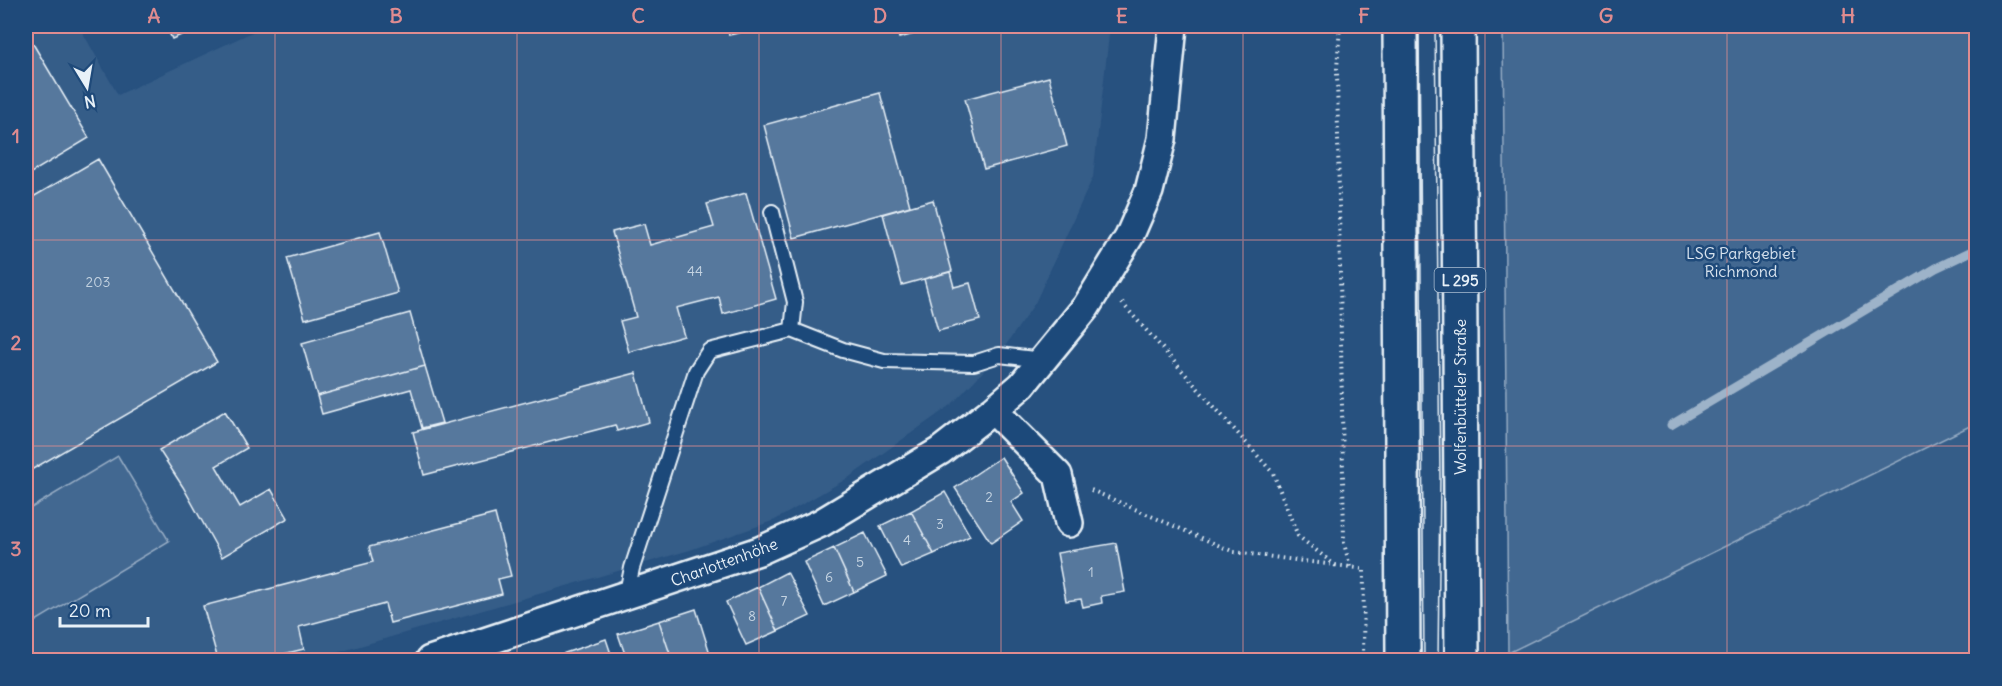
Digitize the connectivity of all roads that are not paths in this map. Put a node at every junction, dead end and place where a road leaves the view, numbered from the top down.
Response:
1 (1173, 26) edge
2 (1400, 26) edge
3 (1458, 26) edge
4 (772, 212) dead end
5 (792, 330) junction
6 (1044, 360) junction
7 (993, 410) junction
8 (1069, 523) dead end
9 (626, 597) junction
10 (430, 660) edge
11 (1403, 660) edge
12 (1462, 660) edge

1 - 6 street, Charlottenhöhe
2 - 11 main road
3 - 12 main road, Wolfenbütteler Straße / L 295
4 - 5 lane
5 - 6 lane
5 - 9 lane
6 - 7 street, Charlottenhöhe
7 - 8 street
7 - 9 street, Charlottenhöhe
9 - 10 street, Charlottenhöhe

